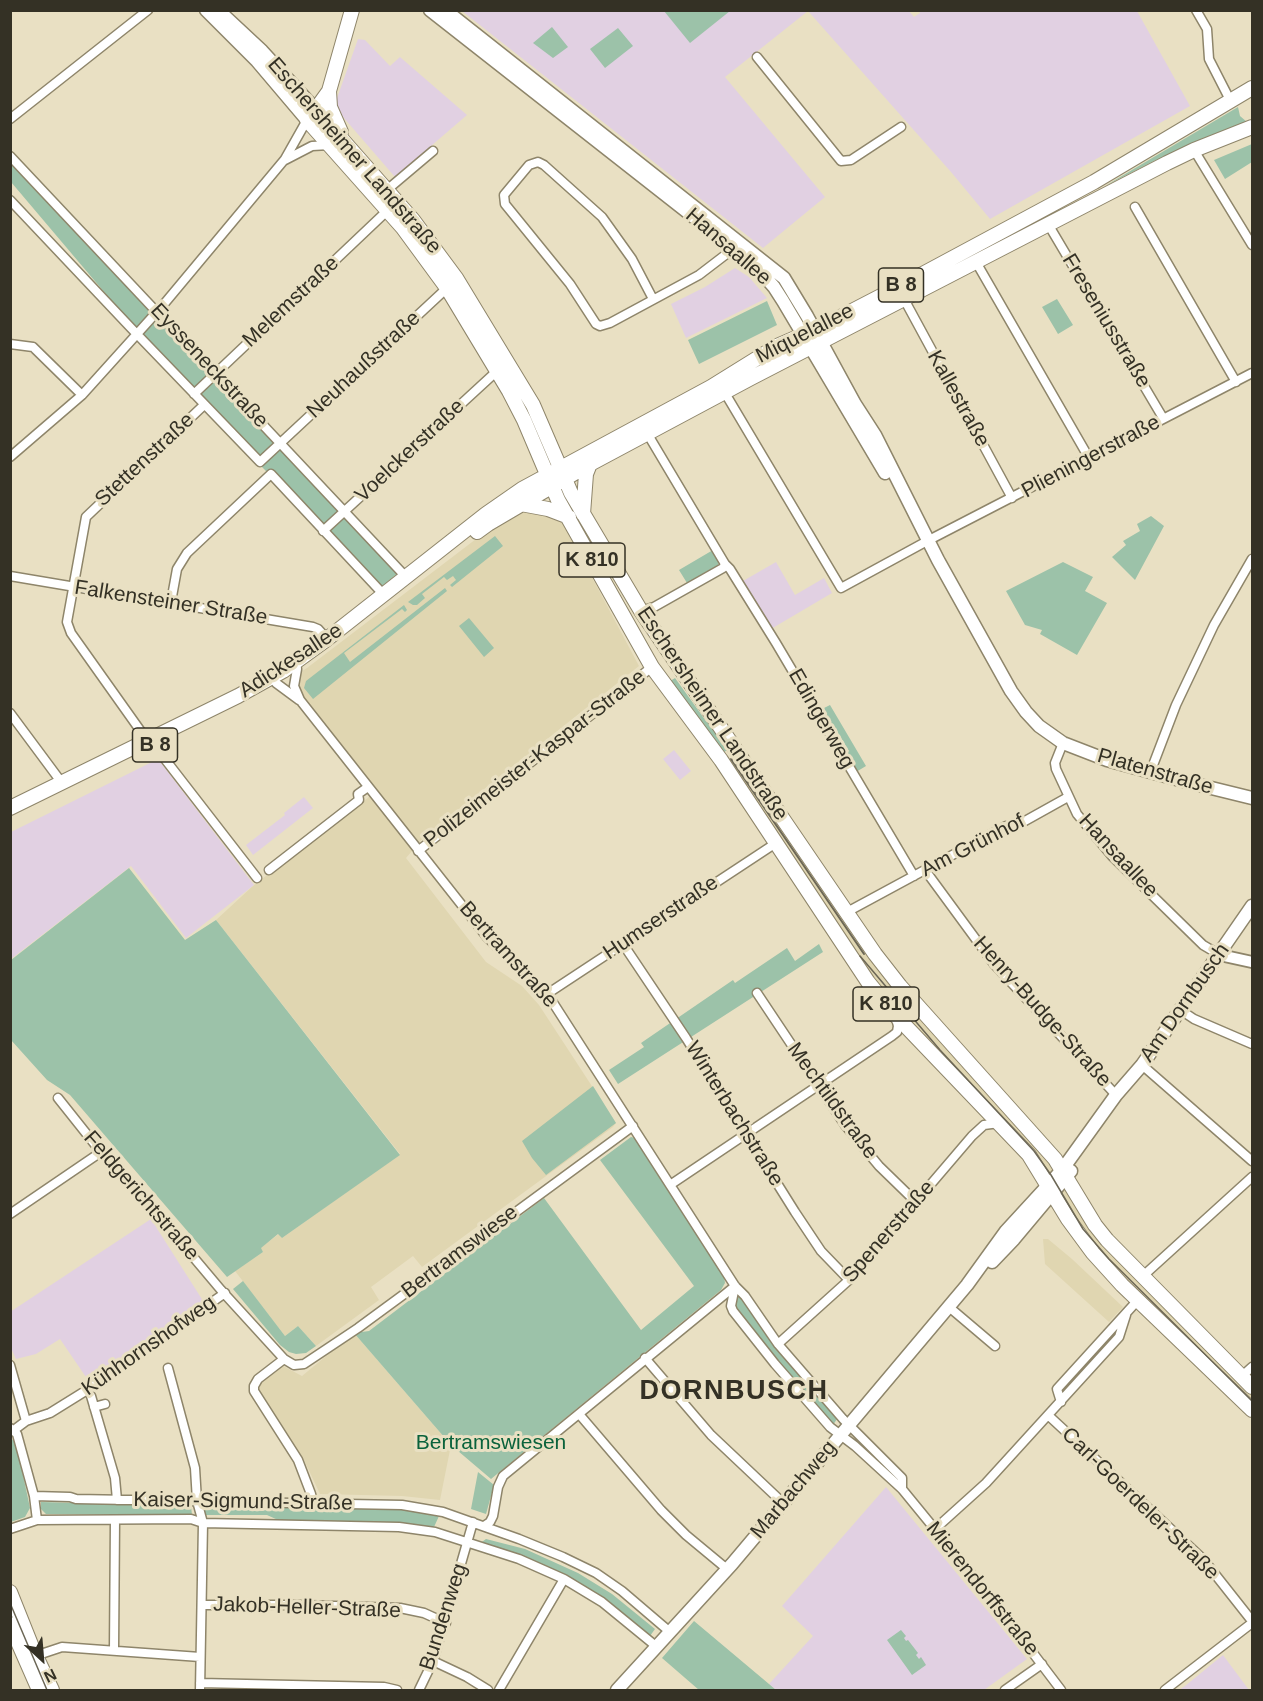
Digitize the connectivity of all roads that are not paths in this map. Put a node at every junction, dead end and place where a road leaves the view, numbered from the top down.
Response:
1 (148, 10) edge
2 (206, 10) edge
3 (218, 10) edge
4 (342, 10) edge
5 (352, 10) edge
6 (430, 10) edge
7 (445, 10) edge
8 (1196, 10) edge
9 (757, 57) dead end
10 (1252, 88) edge
11 (329, 91) junction
12 (1230, 100) junction
13 (312, 112) junction
14 (10, 119) edge
15 (901, 127) dead end
16 (1252, 127) edge
17 (330, 145) junction
18 (349, 147) junction
19 (1194, 150) junction
20 (433, 151) dead end
21 (10, 156) edge
22 (282, 162) junction
23 (388, 189) junction
24 (10, 200) edge
25 (1135, 207) dead end
26 (388, 210) junction
27 (1048, 224) junction
28 (1252, 245) edge
29 (733, 249) junction
30 (976, 262) junction
31 (447, 288) junction
32 (653, 299) junction
33 (904, 299) junction
34 (157, 312) junction
35 (137, 335) junction
36 (812, 338) junction
37 (10, 344) edge
38 (496, 370) junction
39 (215, 374) junction
40 (1252, 374) edge
41 (1236, 382) junction
42 (725, 393) junction
43 (194, 394) junction
44 (82, 395) junction
45 (204, 405) junction
46 (1163, 418) junction
47 (647, 433) junction
48 (280, 443) junction
49 (10, 458) edge
50 (1089, 458) junction
51 (260, 462) joint
52 (590, 464) junction
53 (563, 473) junction
54 (549, 480) junction
55 (1012, 498) junction
56 (521, 504) junction
57 (345, 511) junction
58 (584, 514) junction
59 (569, 517) junction
60 (323, 531) junction
61 (927, 541) junction
62 (1252, 560) edge
63 (725, 564) junction
64 (10, 576) edge
65 (406, 578) junction
66 (73, 586) junction
67 (384, 595) junction
68 (171, 602) junction
69 (647, 609) junction
70 (327, 639) junction
71 (662, 659) junction
72 (297, 669) junction
73 (276, 683) junction
74 (300, 700) junction
75 (10, 713) edge
76 (151, 743) junction
77 (1063, 743) junction
78 (1150, 773) junction
79 (62, 783) junction
80 (368, 787) junction
81 (1068, 797) junction
82 (1251, 797) edge
83 (10, 808) edge
84 (10, 816) edge
85 (776, 843) junction
86 (418, 851) junction
87 (269, 870) dead end
88 (925, 870) junction
89 (914, 876) junction
90 (256, 878) dead end
91 (1252, 906) edge
92 (847, 912) junction
93 (623, 944) junction
94 (1220, 955) junction
95 (1252, 962) edge
96 (757, 993) dead end
97 (547, 994) junction
98 (1182, 1011) junction
99 (896, 1016) junction
100 (1252, 1044) edge
101 (1141, 1068) junction
102 (817, 1086) junction
103 (1116, 1095) junction
104 (58, 1098) dead end
105 (1000, 1124) junction
106 (633, 1125) junction
107 (746, 1134) junction
108 (101, 1152) junction
109 (1252, 1161) edge
110 (1064, 1174) junction
111 (1252, 1177) edge
112 (670, 1185) junction
113 (1051, 1189) junction
114 (10, 1200) edge
115 (916, 1202) junction
116 (13, 1212) edge
117 (1143, 1276) junction
118 (849, 1280) junction
119 (735, 1286) junction
120 (225, 1293) junction
121 (1138, 1300) junction
122 (949, 1307) junction
123 (778, 1344) junction
124 (995, 1347) dead end
125 (645, 1358) junction
126 (284, 1359) junction
127 (10, 1365) edge
128 (168, 1368) dead end
129 (1247, 1371) edge
130 (181, 1372) dead end
131 (171, 1377) junction
132 (1252, 1387) edge
133 (91, 1396) dead end
134 (105, 1404) dead end
135 (94, 1407) junction
136 (1252, 1410) edge
137 (579, 1414) junction
138 (1049, 1416) junction
139 (26, 1421) junction
140 (12, 1429) edge
141 (845, 1430) junction
142 (34, 1496) junction
143 (117, 1500) junction
144 (197, 1501) junction
145 (313, 1503) junction
146 (783, 1503) junction
147 (38, 1520) junction
148 (115, 1520) junction
149 (473, 1522) junction
150 (203, 1523) junction
151 (484, 1526) junction
152 (10, 1529) edge
153 (935, 1529) junction
154 (468, 1543) junction
155 (727, 1569) junction
156 (564, 1579) junction
157 (10, 1592) edge
158 (202, 1605) junction
159 (1252, 1622) edge
160 (446, 1623) junction
161 (10, 1624) edge
162 (670, 1632) junction
163 (657, 1647) junction
164 (114, 1650) junction
165 (34, 1652) junction
166 (200, 1657) junction
167 (434, 1661) junction
168 (1042, 1664) junction
169 (200, 1687) edge
170 (39, 1690) edge
171 (52, 1690) edge
172 (397, 1690) edge
173 (418, 1690) edge
174 (488, 1690) edge
175 (499, 1690) edge
176 (617, 1690) edge
177 (1005, 1690) edge
178 (1061, 1690) edge
179 (1165, 1690) edge

1 - 14 street
2 - 13 main road, Eschersheimer Landstraße
3 - 13 main road, Eschersheimer Landstraße
4 - 13 main road
5 - 11 main road
6 - 29 main road, Hansaallee
7 - 36 main road, Hansaallee
8 - 12 street
9 - 15 street
10 - 12 main road, Miquelallee / B 8
11 - 13 main road
11 - 18 main road
12 - 36 main road, Miquelallee / B 8
13 - 17 main road, Eschersheimer Landstraße
13 - 18 main road, Eschersheimer Landstraße
13 - 22 street
16 - 19 main road, B 8
17 - 22 street
17 - 26 main road, Eschersheimer Landstraße
18 - 23 main road, Eschersheimer Landstraße
19 - 27 main road, Miquelallee / B 8
19 - 28 street
20 - 23 street
21 - 34 street, Eysseneckstraße
22 - 34 street
23 - 53 main road, Eschersheimer Landstraße
24 - 35 street, Eysseneckstraße
25 - 41 street
26 - 31 main road, Eschersheimer Landstraße
26 - 39 street, Melemstraße
27 - 30 main road, Miquelallee / B 8
27 - 46 street, Freseniusstraße
29 - 32 street
29 - 36 main road, Hansaallee
30 - 33 main road, Miquelallee / B 8
30 - 50 street
31 - 38 main road, Eschersheimer Landstraße
31 - 48 street, Neuhaußstraße
32 - 32 street
33 - 36 main road, Miquelallee / B 8
33 - 55 street, Kallestraße
34 - 35 street
34 - 39 street, Eysseneckstraße
35 - 43 street, Eysseneckstraße
35 - 44 street
36 - 42 main road, Miquelallee / B 8
36 - 53 main road, Miquelallee / B 8
36 - 61 main road, Hansaallee
37 - 44 street
38 - 54 main road, Eschersheimer Landstraße
38 - 57 street, Voelckerstraße
39 - 43 street, Melemstraße
39 - 48 street, Eysseneckstraße
40 - 41 street, Plieningerstraße
41 - 46 street, Plieningerstraße
42 - 47 main road, Miquelallee / B 8
42 - 61 street, Plieningerstraße
43 - 45 street, Eysseneckstraße
44 - 49 street
45 - 51 street, Eysseneckstraße
45 - 66 street, Stettenstraße
46 - 50 street, Plieningerstraße
47 - 52 main road, Miquelallee / B 8
47 - 63 street, Edingerweg
48 - 51 street, Neuhaußstraße
48 - 57 street, Eysseneckstraße
50 - 55 street, Plieningerstraße
52 - 53 main road, Miquelallee / B 8
52 - 58 main road
53 - 54 main road, Miquelallee / B 8
53 - 58 main road, Eschersheimer Landstraße / K 810
54 - 56 main road, Adickesallee / B 8
54 - 59 main road, Eschersheimer Landstraße / K 810
54 - 65 main road, Adickesallee / B 8
55 - 61 street, Plieningerstraße
56 - 59 main road
56 - 72 main road, Adickesallee / B 8
57 - 60 street, Voelckerstraße
57 - 65 street, Eysseneckstraße
58 - 69 main road, Eschersheimer Landstraße / K 810
59 - 71 main road, Eschersheimer Landstraße / K 810
60 - 67 street
60 - 68 street
61 - 77 main road, Hansaallee
62 - 78 street
63 - 69 street
63 - 89 street, Edingerweg
64 - 66 street, Falkensteiner Straße
65 - 67 main road, Adickesallee / B 8
66 - 68 street, Falkensteiner Straße
66 - 76 street, Stettenstraße
67 - 70 main road, Adickesallee / B 8
68 - 70 street, Falkensteiner Straße
69 - 71 main road, Eschersheimer Landstraße / K 810
70 - 76 main road, Adickesallee / B 8
71 - 85 main road, Eschersheimer Landstraße / K 810
71 - 86 street, Polizeimeister-Kaspar-Straße
71 - 92 main road, Eschersheimer Landstraße / K 810
72 - 73 main road, Adickesallee / B 8
72 - 74 street
73 - 74 street, Bertramstraße
73 - 76 main road, Adickesallee / B 8
74 - 80 street, Bertramstraße
75 - 79 street
76 - 79 main road, Adickesallee / B 8
76 - 84 main road, Adickesallee / B 8
76 - 90 street
77 - 78 main road, Platenstraße
77 - 81 street, Hansaallee
78 - 82 main road, Platenstraße
79 - 83 main road, Adickesallee / B 8
80 - 86 street, Bertramstraße
80 - 87 street
81 - 88 street, Am Grünhof
81 - 94 street, Hansaallee
85 - 93 street, Humserstraße
85 - 99 main road, Eschersheimer Landstraße / K 810
86 - 97 street, Bertramstraße
88 - 89 street, Am Grünhof
88 - 103 street, Henry-Budge-Straße
89 - 92 street, Am Grünhof
91 - 94 main road, Am Dornbusch
92 - 110 main road, Eschersheimer Landstraße / K 810
93 - 97 street, Humserstraße
93 - 107 street, Winterbachstraße
94 - 95 street
94 - 98 main road, Am Dornbusch
96 - 102 street, Mechtildstraße
97 - 106 street, Bertramstraße
98 - 100 street
98 - 101 main road, Am Dornbusch
99 - 102 street
99 - 105 main road, Eschersheimer Landstraße / K 810
101 - 103 main road, Am Dornbusch
101 - 109 street
101 - 110 main road, Am Dornbusch
102 - 107 street
102 - 115 street, Mechtildstraße
103 - 110 main road, Am Dornbusch
104 - 108 street, Feldgerichtstraße
105 - 113 main road, Eschersheimer Landstraße / K 810
105 - 115 street, Spenerstraße
106 - 112 street, Bertramstraße
106 - 126 street, Bertramswiese
107 - 112 street
107 - 118 street, Winterbachstraße
108 - 116 street
108 - 120 street, Feldgerichtstraße
110 - 113 main road, Marbachweg
110 - 117 main road, Eschersheimer Landstraße / K 810
111 - 117 street
112 - 119 street, Bertramstraße
113 - 121 main road, Eschersheimer Landstraße / K 810
113 - 122 main road, Marbachweg
114 - 116 street
115 - 118 street, Spenerstraße
117 - 129 main road, Eschersheimer Landstraße / K 810
118 - 123 street, Spenerstraße
119 - 123 street, Bertramstraße
119 - 125 street
119 - 141 street
120 - 126 street, Kühhornshofweg
120 - 139 street, Kühhornshofweg
121 - 136 main road, Eschersheimer Landstraße / K 810
121 - 138 street, Carl-Goerdeler-Straße
122 - 124 street
122 - 141 main road, Marbachweg
123 - 141 street, Bertramstraße
125 - 137 street
125 - 146 street
126 - 145 street
127 - 139 street
128 - 131 street
129 - 132 main road, Eschersheimer Landstraße / K 810
130 - 131 street
131 - 144 street
133 - 135 street
134 - 135 street
135 - 143 street
137 - 151 street
137 - 155 street
138 - 153 street, Carl-Goerdeler-Straße
138 - 159 street, Carl-Goerdeler-Straße
139 - 140 street, Kühhornshofweg
140 - 142 street
141 - 146 main road, Marbachweg
141 - 153 street, Mierendorffstraße
142 - 143 street, Kaiser-Sigmund-Straße
142 - 147 street
143 - 144 street, Kaiser-Sigmund-Straße
144 - 145 street, Kaiser-Sigmund-Straße
144 - 150 street
145 - 149 street, Kaiser-Sigmund-Straße
146 - 155 main road, Marbachweg
147 - 148 street, Kaiser-Sigmund-Straße
147 - 152 street, Kaiser-Sigmund-Straße
148 - 150 street, Kaiser-Sigmund-Straße
148 - 164 street
149 - 151 street, Kaiser-Sigmund-Straße
149 - 154 street
150 - 154 street, Kaiser-Sigmund-Straße
150 - 158 street
151 - 162 street, Kaiser-Sigmund-Straße
153 - 168 street, Mierendorffstraße
154 - 156 street, Kaiser-Sigmund-Straße
154 - 160 street, Bundenweg
155 - 162 main road, Marbachweg
156 - 163 street, Kaiser-Sigmund-Straße
156 - 175 street
157 - 165 main road
158 - 160 street, Jakob-Heller-Straße
158 - 166 street
159 - 179 street
160 - 167 street, Bundenweg
161 - 170 main road
162 - 163 main road, Marbachweg
163 - 176 main road, Marbachweg
164 - 165 street
164 - 166 street
165 - 171 main road
166 - 169 street
167 - 173 street, Bundenweg
167 - 174 street
168 - 177 street
168 - 178 street, Mierendorffstraße
169 - 172 street

